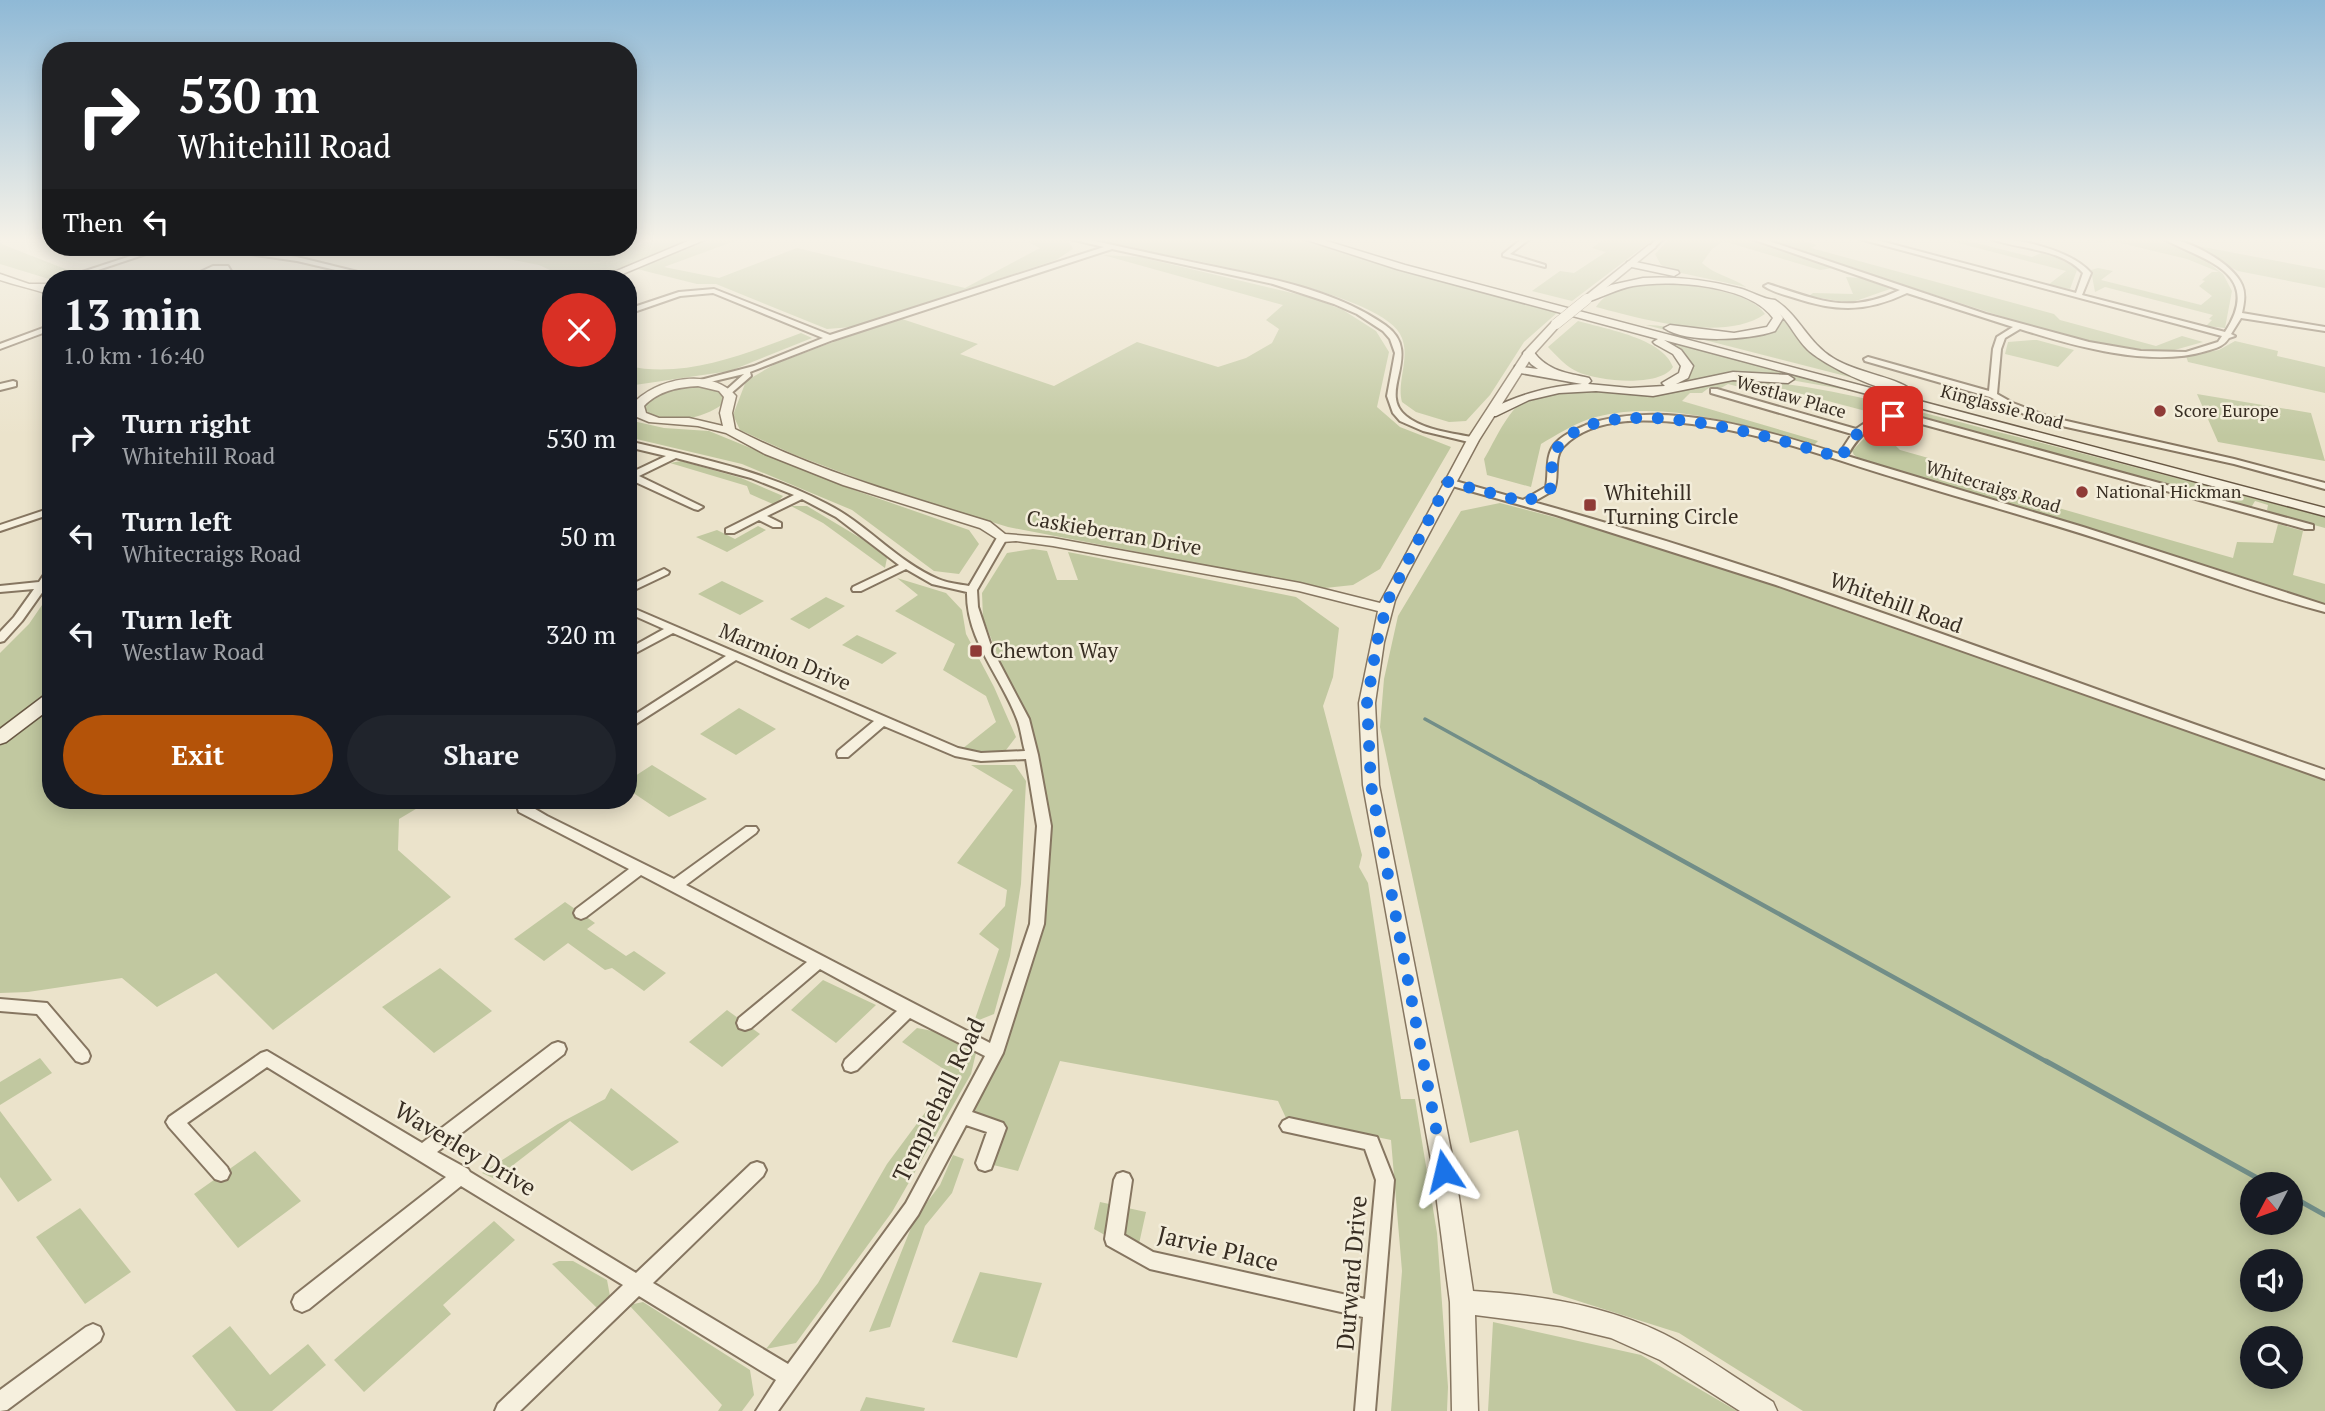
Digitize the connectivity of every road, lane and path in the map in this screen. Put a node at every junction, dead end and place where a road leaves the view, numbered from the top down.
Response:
1 (750, 304) edge
2 (935, 304) edge
3 (1337, 304) edge
4 (1537, 304) edge
5 (1547, 304) edge
6 (1551, 304) edge
7 (1563, 304) edge
8 (1581, 304) edge
9 (1766, 304) edge
10 (1775, 304) edge
11 (1832, 304) edge
12 (1873, 304) edge
13 (1949, 304) edge
14 (2108, 304) edge
15 (2239, 304) edge
16 (2238, 315) junction
17 (2019, 327) junction
18 (2325, 329) edge
19 (42, 332) edge
20 (2231, 336) junction
21 (830, 338) junction
22 (0, 346) edge
23 (1529, 354) junction
24 (1868, 359) dead end
25 (757, 368) junction
26 (1518, 371) junction
27 (1562, 376) junction
28 (693, 383) junction
29 (13, 384) dead end
30 (0, 387) edge
31 (1596, 387) junction
32 (1714, 391) dead end
33 (1993, 395) junction
34 (637, 398) edge
35 (728, 398) junction
36 (637, 408) edge
37 (1492, 413) junction
38 (680, 422) junction
39 (2013, 430) junction
40 (730, 431) junction
41 (1860, 433) junction
42 (1473, 440) junction
43 (2075, 440) junction
44 (637, 446) edge
45 (675, 455) junction
46 (1841, 458) junction
47 (637, 474) edge
48 (637, 480) edge
49 (1448, 482) junction
50 (2325, 486) edge
51 (802, 495) junction
52 (1526, 502) junction
53 (2325, 505) edge
54 (698, 507) dead end
55 (2325, 512) edge
56 (42, 513) edge
57 (758, 516) junction
58 (777, 525) dead end
59 (2309, 527) dead end
60 (0, 528) edge
61 (730, 531) dead end
62 (1002, 538) junction
63 (906, 565) junction
64 (664, 572) dead end
65 (41, 585) joint
66 (637, 586) edge
67 (0, 589) edge
68 (857, 589) dead end
69 (972, 590) junction
70 (1387, 604) junction
71 (2325, 610) edge
72 (637, 613) edge
73 (672, 629) junction
74 (0, 639) edge
75 (637, 649) edge
76 (733, 657) junction
77 (42, 706) edge
78 (637, 719) edge
79 (883, 720) junction
80 (0, 738) edge
81 (842, 754) dead end
82 (1032, 755) junction
83 (2325, 775) edge
84 (523, 809) edge
85 (751, 830) dead end
86 (639, 869) junction
87 (675, 886) junction
88 (581, 913) dead end
89 (817, 962) junction
90 (0, 1005) edge
91 (908, 1010) junction
92 (745, 1023) dead end
93 (558, 1049) dead end
94 (995, 1053) junction
95 (82, 1056) dead end
96 (851, 1065) dead end
97 (961, 1116) junction
98 (1289, 1126) dead end
99 (424, 1152) junction
100 (985, 1163) dead end
101 (757, 1170) dead end
102 (221, 1173) dead end
103 (462, 1175) junction
104 (1122, 1180) dead end
105 (640, 1283) junction
106 (302, 1302) dead end
107 (1462, 1302) junction
108 (1373, 1310) junction
109 (93, 1334) dead end
110 (790, 1377) junction
111 (0, 1403) edge
112 (505, 1411) edge
113 (765, 1411) edge
114 (1365, 1411) edge
115 (1465, 1411) edge
116 (1764, 1411) edge

1 - 21 street
2 - 21 street
3 - 42 street
4 - 27 main road
5 - 39 main road, Kinglassie Road
6 - 43 main road, Kinglassie Road
7 - 9 main road
8 - 23 street, bridge
10 - 43 main road
11 - 12 street
13 - 17 street
14 - 20 street
15 - 16 street
16 - 18 street
16 - 20 street
17 - 20 street
17 - 33 street
19 - 22 street
21 - 25 street
23 - 26 street
23 - 27 main road
24 - 33 street
25 - 28 street
25 - 35 street
26 - 27 main road
26 - 31 main road
26 - 37 street
28 - 34 street
28 - 35 street
29 - 30 street
31 - 37 main road
31 - 39 main road
32 - 41 street, Westlaw Place
33 - 50 street
35 - 38 street
35 - 40 street
36 - 38 street, Caskieberran Drive
37 - 42 street
38 - 40 street, Caskieberran Drive
39 - 55 main road, Kinglassie Road
40 - 62 street, Caskieberran Drive
41 - 46 street
41 - 59 street
42 - 49 street
43 - 53 main road, Kinglassie Road
44 - 45 street
45 - 47 street
45 - 51 street
46 - 52 street, Whitecraigs Road
46 - 71 street, Whitecraigs Road
48 - 54 street
49 - 52 street, Whitehill Road
49 - 70 street
51 - 57 street
51 - 63 street
52 - 83 street, Whitehill Road
56 - 60 street
57 - 58 street
57 - 61 street
62 - 69 street
62 - 70 street, Caskieberran Drive
63 - 68 street
63 - 69 street
64 - 66 street
65 - 67 street
65 - 74 street
69 - 82 street, Templehall Road
70 - 107 street
72 - 73 street, Marmion Drive
73 - 75 street
73 - 76 street, Marmion Drive
76 - 78 street
76 - 79 street, Marmion Drive
77 - 80 main road
79 - 81 street
79 - 82 street, Marmion Drive
82 - 94 street, Templehall Road
84 - 86 street
85 - 87 street
86 - 87 street
86 - 88 street
87 - 89 street
89 - 91 street
89 - 92 street
90 - 95 street
91 - 94 street
91 - 96 street
93 - 99 street
94 - 97 street, Templehall Road
97 - 100 street
97 - 110 street, Templehall Road
98 - 108 street, Durward Drive
99 - 102 street, Waverley Drive
99 - 103 street, Waverley Drive
101 - 105 street
103 - 105 street, Waverley Drive
103 - 106 street
104 - 108 street, Jarvie Place
105 - 110 street, Waverley Drive
105 - 112 street
107 - 115 street
107 - 116 street
108 - 114 street, Durward Drive
109 - 111 street
110 - 113 street, Templehall Road

